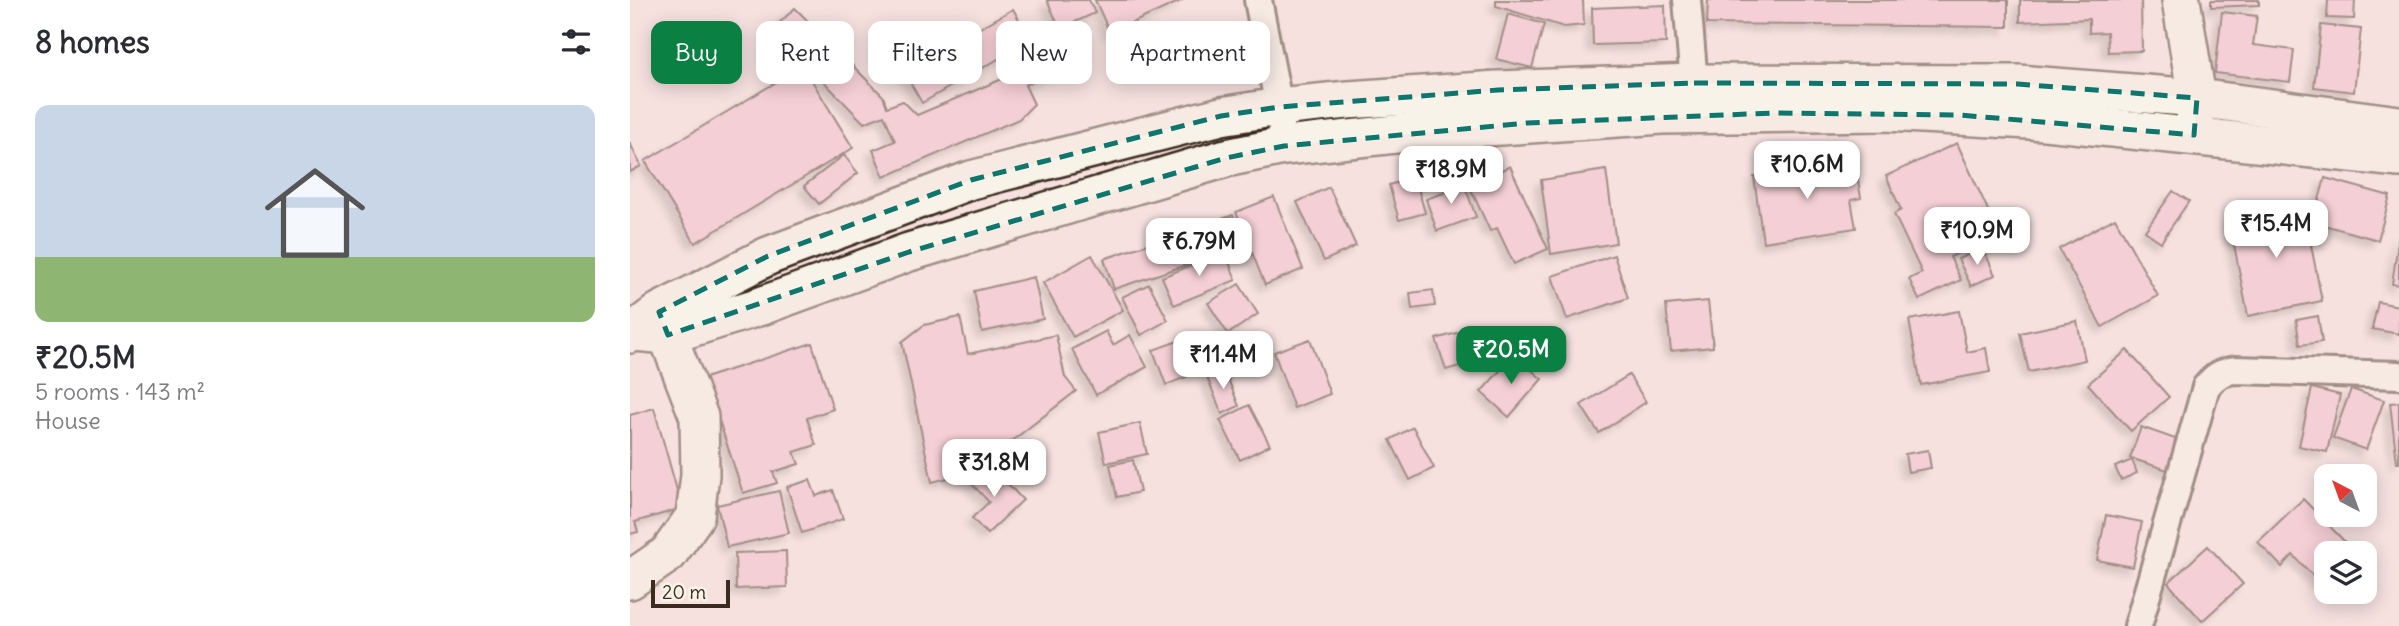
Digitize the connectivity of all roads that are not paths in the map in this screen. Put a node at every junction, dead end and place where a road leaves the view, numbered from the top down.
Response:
1 (1258, 0) edge
2 (1687, 0) edge
3 (2181, 0) edge
4 (1694, 83) junction
5 (2197, 98) junction
6 (1279, 107) junction
7 (2399, 125) edge
8 (2194, 135) junction
9 (1284, 146) junction
10 (2399, 158) edge
11 (648, 328) edge
12 (2399, 375) edge
13 (630, 580) edge
14 (2138, 626) edge

1 - 6 street
2 - 4 street
3 - 5 main road
4 - 5 main road
4 - 6 main road
5 - 7 main road
5 - 8 main road
6 - 9 street
6 - 11 main road
8 - 9 main road
8 - 10 main road
9 - 11 main road
11 - 13 main road
12 - 14 street

